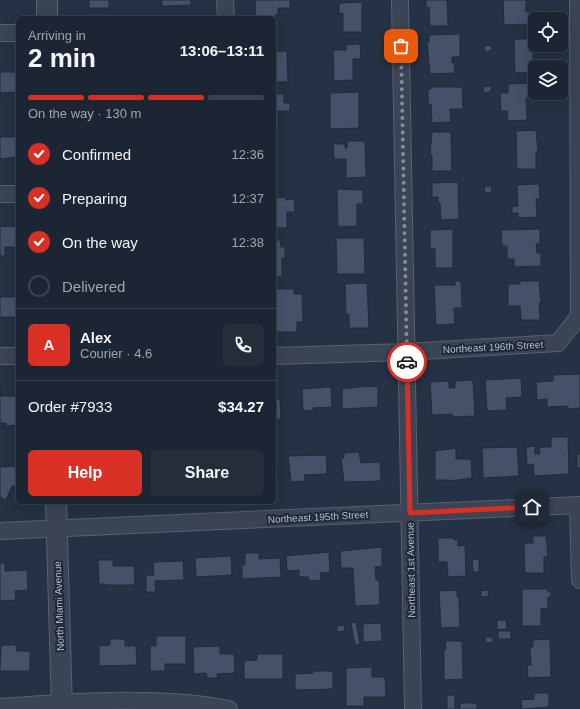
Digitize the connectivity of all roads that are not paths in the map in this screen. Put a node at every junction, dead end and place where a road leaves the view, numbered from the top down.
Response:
1 (46, 0) edge
2 (225, 0) edge
3 (400, 0) edge
4 (578, 0) edge
5 (47, 16) edge
6 (226, 16) edge
7 (0, 33) edge
8 (16, 33) edge
9 (0, 194) edge
10 (16, 194) edge
11 (406, 352) junction
12 (0, 356) edge
13 (16, 356) edge
14 (276, 356) edge
15 (56, 504) edge
16 (579, 505) edge
17 (410, 513) junction
18 (56, 529) junction
19 (0, 531) edge
20 (580, 580) edge
21 (0, 706) edge
22 (62, 706) edge
23 (229, 709) edge
24 (413, 709) edge

1 - 5 street
2 - 6 street
3 - 11 street, Northeast 1st Avenue
4 - 11 street, Northeast 196th Street
7 - 8 street
9 - 10 street
11 - 14 street, Northeast 196th Street
11 - 17 street, Northeast 1st Avenue
12 - 13 street
15 - 18 street, North Miami Avenue
16 - 17 street, Northeast 195th Street
16 - 20 street
17 - 18 street, Northeast 195th Street
17 - 24 street, Northeast 1st Avenue
18 - 19 street, Northeast 195th Street
18 - 22 street, North Miami Avenue
21 - 22 street
22 - 23 street

